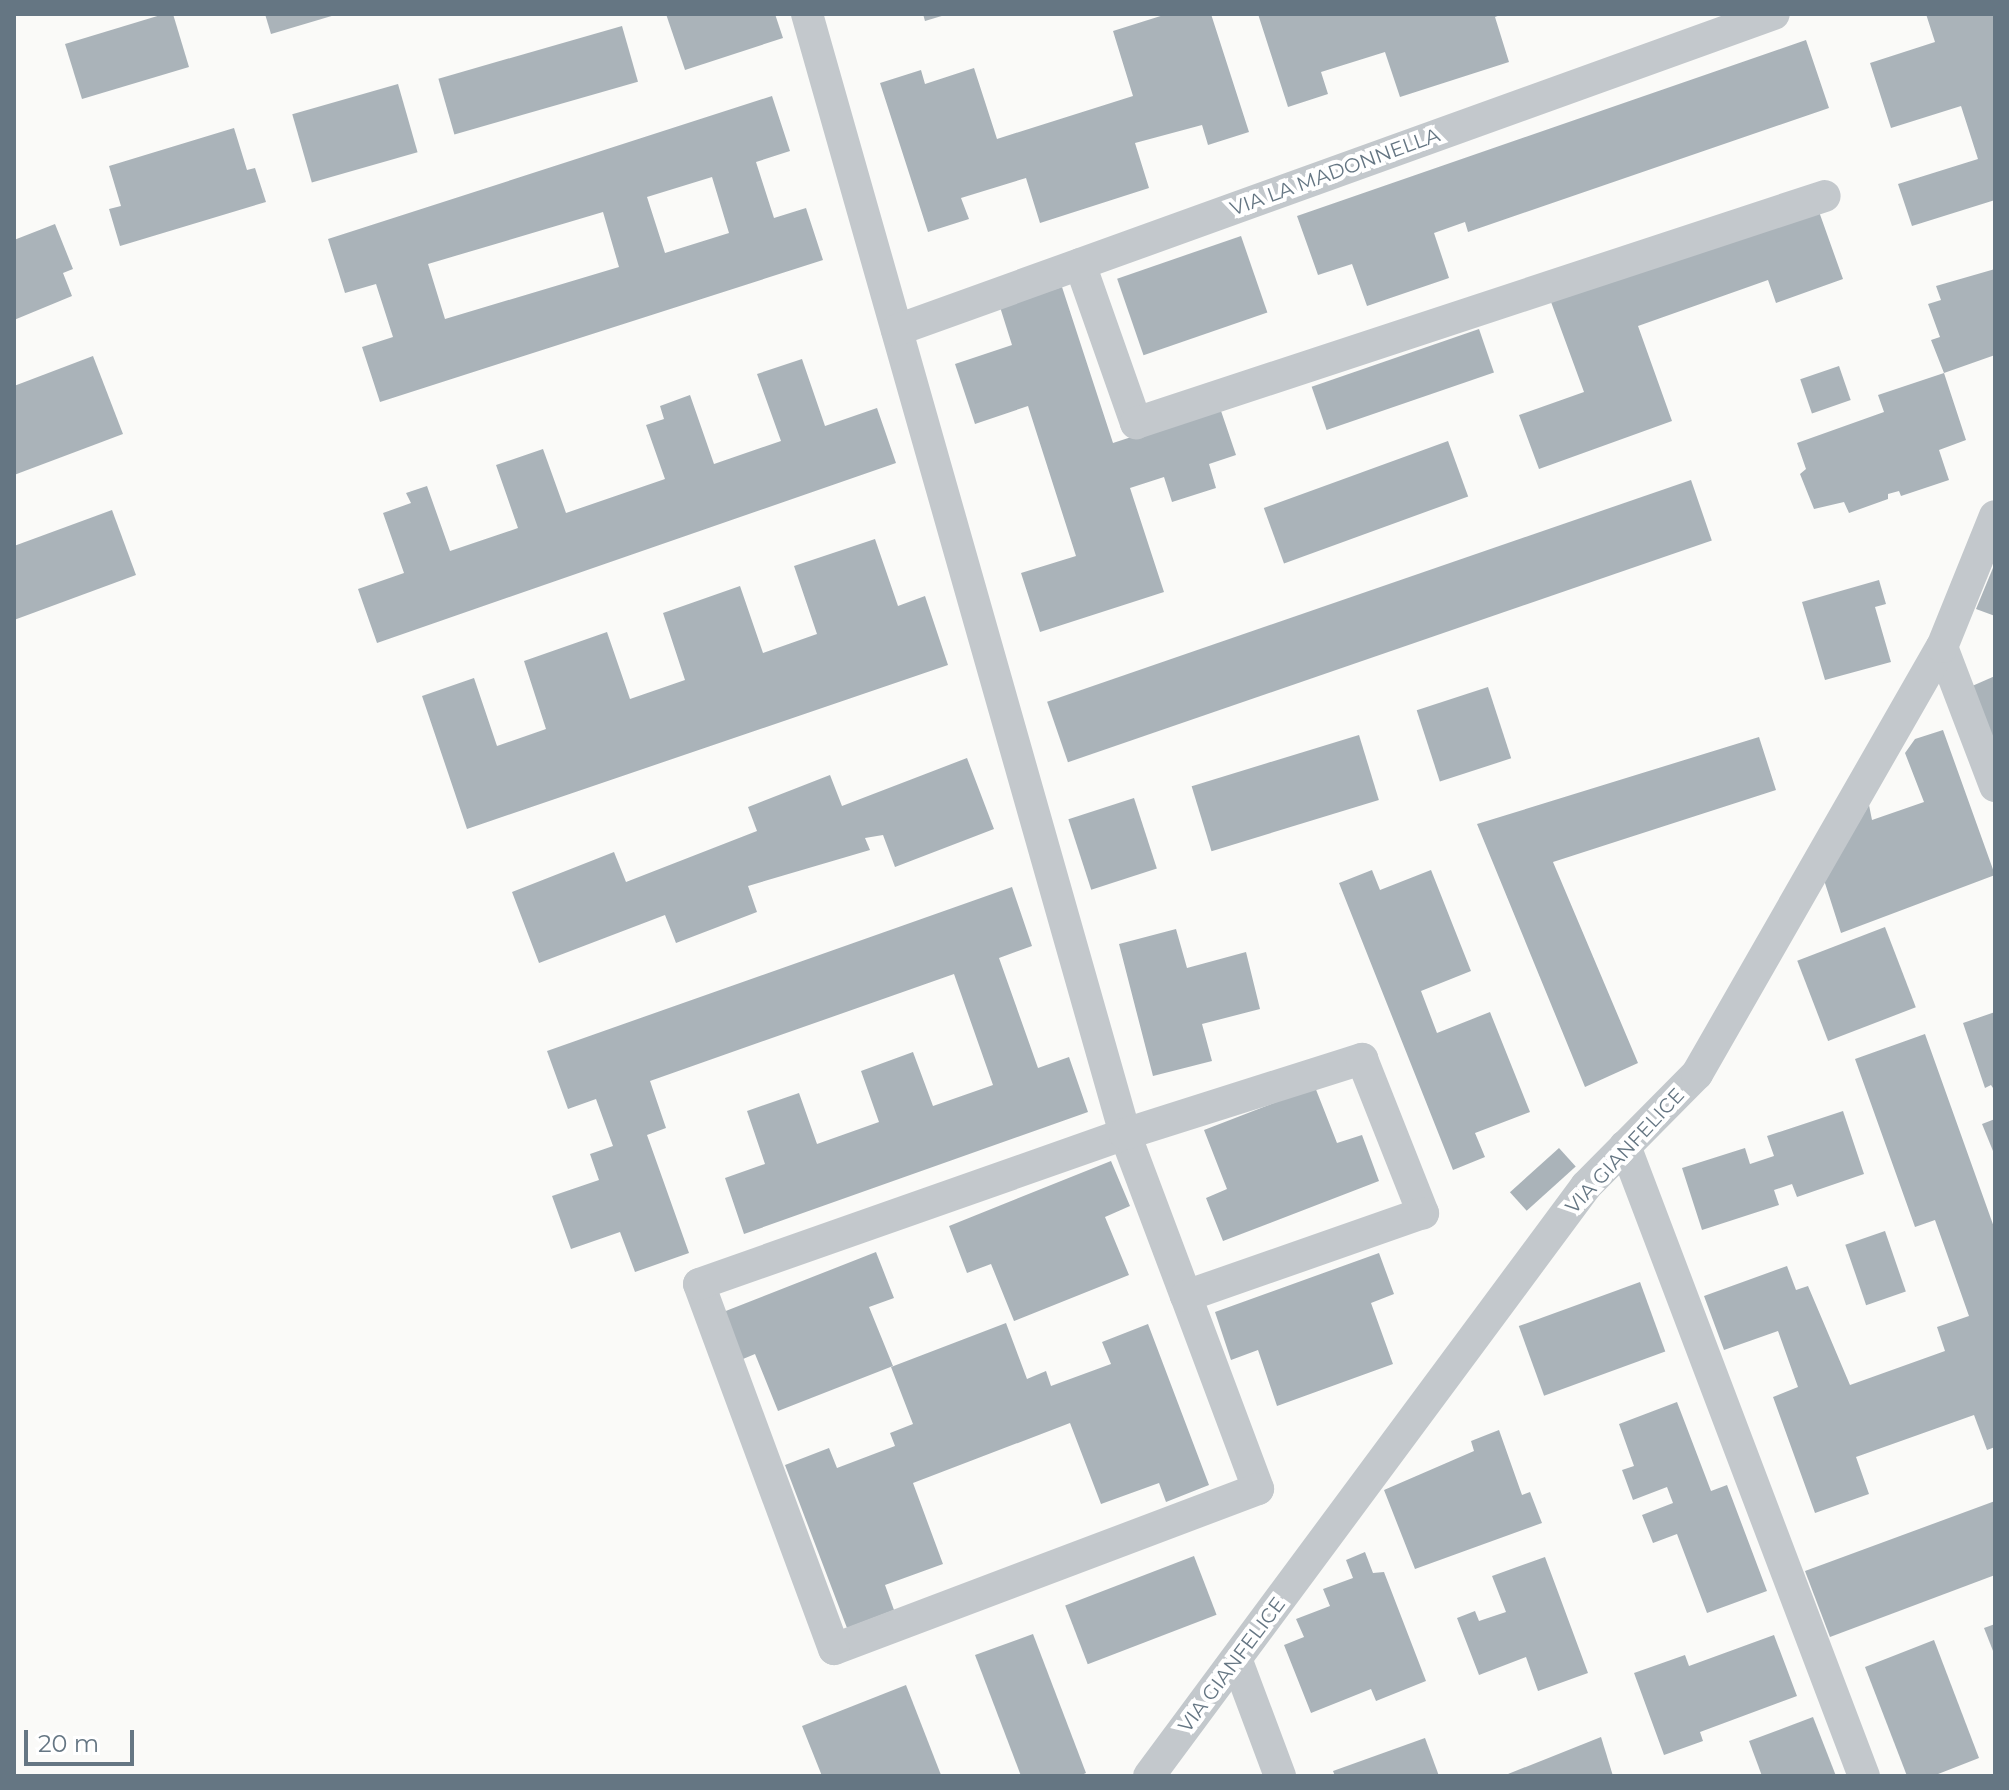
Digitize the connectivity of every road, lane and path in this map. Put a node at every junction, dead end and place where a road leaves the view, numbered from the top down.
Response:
1 (807, 14) edge
2 (1774, 14) edge
3 (1825, 196) dead end
4 (1080, 264) junction
5 (897, 330) junction
6 (1995, 516) edge
7 (1942, 647) junction
8 (1995, 786) edge
9 (1125, 1134) junction
10 (1625, 1146) junction
11 (1186, 1296) junction
12 (1237, 1661) junction
13 (1149, 1776) edge
14 (1280, 1776) edge
15 (1864, 1776) edge

1 - 5 street
2 - 4 street, VIA LA MADONNELLA
3 - 4 street
4 - 5 street, VIA LA MADONNELLA
5 - 9 street
6 - 7 street, VIA GIANFELICE
7 - 8 street
7 - 10 street, VIA GIANFELICE
9 - 11 street
9 - 11 street
9 - 11 street
10 - 12 street, VIA GIANFELICE
10 - 15 street
12 - 13 street, VIA GIANFELICE
12 - 14 street

